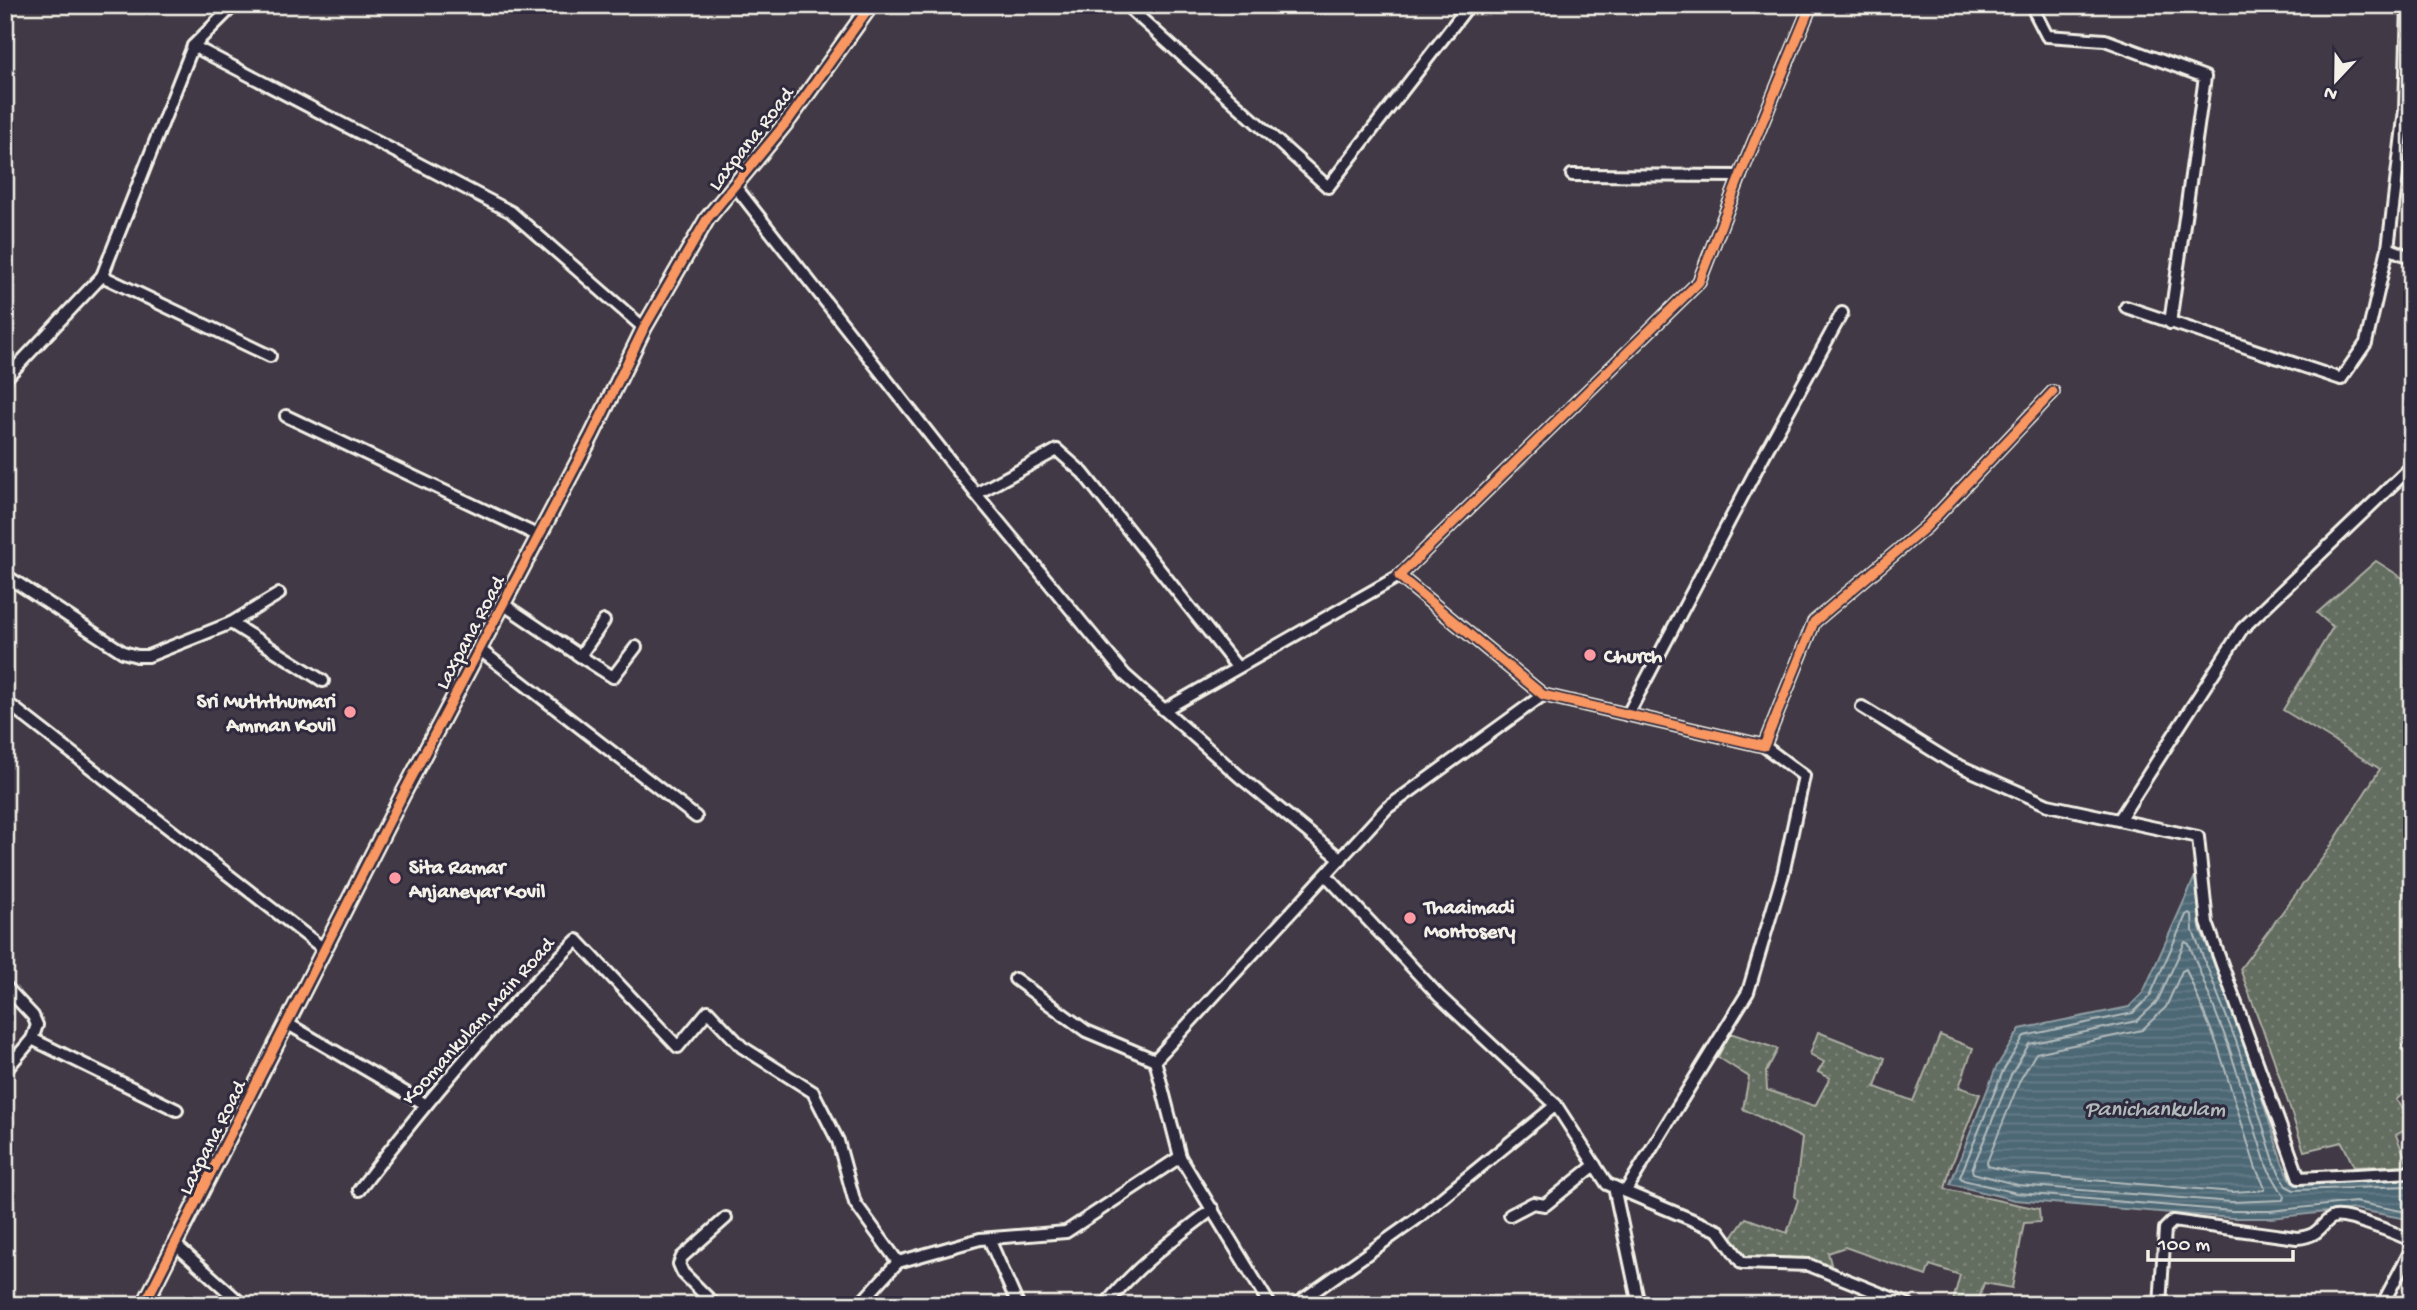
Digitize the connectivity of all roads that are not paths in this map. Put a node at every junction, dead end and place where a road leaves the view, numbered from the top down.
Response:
1 (234, 5) edge
2 (871, 5) edge
3 (1126, 5) edge
4 (1469, 5) edge
5 (1811, 5) edge
6 (2031, 5) edge
7 (2408, 5) edge
8 (193, 46) junction
9 (2408, 109) edge
10 (1572, 175) dead end
11 (1740, 176) junction
12 (735, 186) junction
13 (2388, 248) junction
14 (2412, 258) edge
15 (102, 276) junction
16 (2126, 307) dead end
17 (1842, 313) dead end
18 (2169, 323) junction
19 (644, 328) junction
20 (270, 356) dead end
21 (5, 379) edge
22 (2053, 392) dead end
23 (286, 416) dead end
24 (2412, 466) edge
25 (976, 494) junction
26 (539, 536) junction
27 (5, 575) edge
28 (1399, 576) junction
29 (279, 594) dead end
30 (503, 604) junction
31 (604, 621) dead end
32 (231, 623) junction
33 (636, 647) dead end
34 (480, 649) junction
35 (580, 656) junction
36 (1237, 667) junction
37 (323, 681) dead end
38 (1543, 695) junction
39 (5, 701) edge
40 (1862, 706) dead end
41 (1164, 710) junction
42 (1628, 714) junction
43 (1764, 746) junction
44 (696, 817) dead end
45 (2119, 820) junction
46 (1341, 859) junction
47 (1326, 875) junction
48 (325, 950) junction
49 (1015, 979) dead end
50 (5, 986) edge
51 (288, 1024) junction
52 (33, 1039) junction
53 (1155, 1060) junction
54 (5, 1071) edge
55 (425, 1104) junction
56 (1556, 1105) junction
57 (177, 1110) dead end
58 (1180, 1157) junction
59 (1595, 1165) junction
60 (2412, 1172) edge
61 (1614, 1187) junction
62 (359, 1190) dead end
63 (1625, 1192) junction
64 (1213, 1209) junction
65 (1510, 1215) dead end
66 (726, 1218) dead end
67 (989, 1239) junction
68 (2412, 1241) edge
69 (176, 1245) junction
70 (2411, 1253) edge
71 (898, 1262) junction
72 (144, 1305) edge
73 (243, 1305) edge
74 (715, 1305) edge
75 (859, 1305) edge
76 (1018, 1305) edge
77 (1105, 1305) edge
78 (1270, 1305) edge
79 (1295, 1305) edge
80 (1639, 1305) edge
81 (1909, 1305) edge
82 (2160, 1305) edge
83 (2382, 1305) edge

1 - 8 street
2 - 12 street, Laxpana Road
3 - 4 street
5 - 11 street
6 - 18 street
7 - 9 street
8 - 15 street
8 - 19 street
9 - 13 street
10 - 11 street
11 - 28 street
12 - 19 street, Laxpana Road
12 - 25 street
13 - 14 street
13 - 18 street
15 - 20 street
15 - 21 street
16 - 18 street
17 - 42 street
19 - 26 street, Laxpana Road
22 - 43 street
23 - 26 street
24 - 45 street
25 - 36 street
25 - 41 street
26 - 30 street, Laxpana Road
27 - 32 street
28 - 36 street
28 - 38 street
29 - 32 street
30 - 34 street, Laxpana Road
30 - 35 street
31 - 35 street
32 - 37 street
33 - 35 street
34 - 44 street
34 - 48 street, Laxpana Road
36 - 41 street
38 - 42 street
38 - 46 street
39 - 48 street
40 - 45 street
41 - 46 street
42 - 43 street
43 - 63 street
45 - 60 street
46 - 47 street
47 - 53 street
47 - 56 street
48 - 51 street, Laxpana Road
49 - 53 street
50 - 52 street
51 - 55 street
51 - 69 street, Laxpana Road
52 - 54 street
52 - 57 street
53 - 58 street
55 - 62 street, Koomankulam Main Road
55 - 71 street, Koomankulam Main Road
56 - 59 street
56 - 79 street
58 - 64 street
58 - 67 street
59 - 61 street
59 - 65 street
61 - 63 street
61 - 80 street
63 - 81 street
64 - 77 street
64 - 78 street
66 - 74 street
67 - 71 street
67 - 76 street
68 - 82 street
69 - 72 street, Laxpana Road
69 - 73 street
70 - 83 street
71 - 75 street

